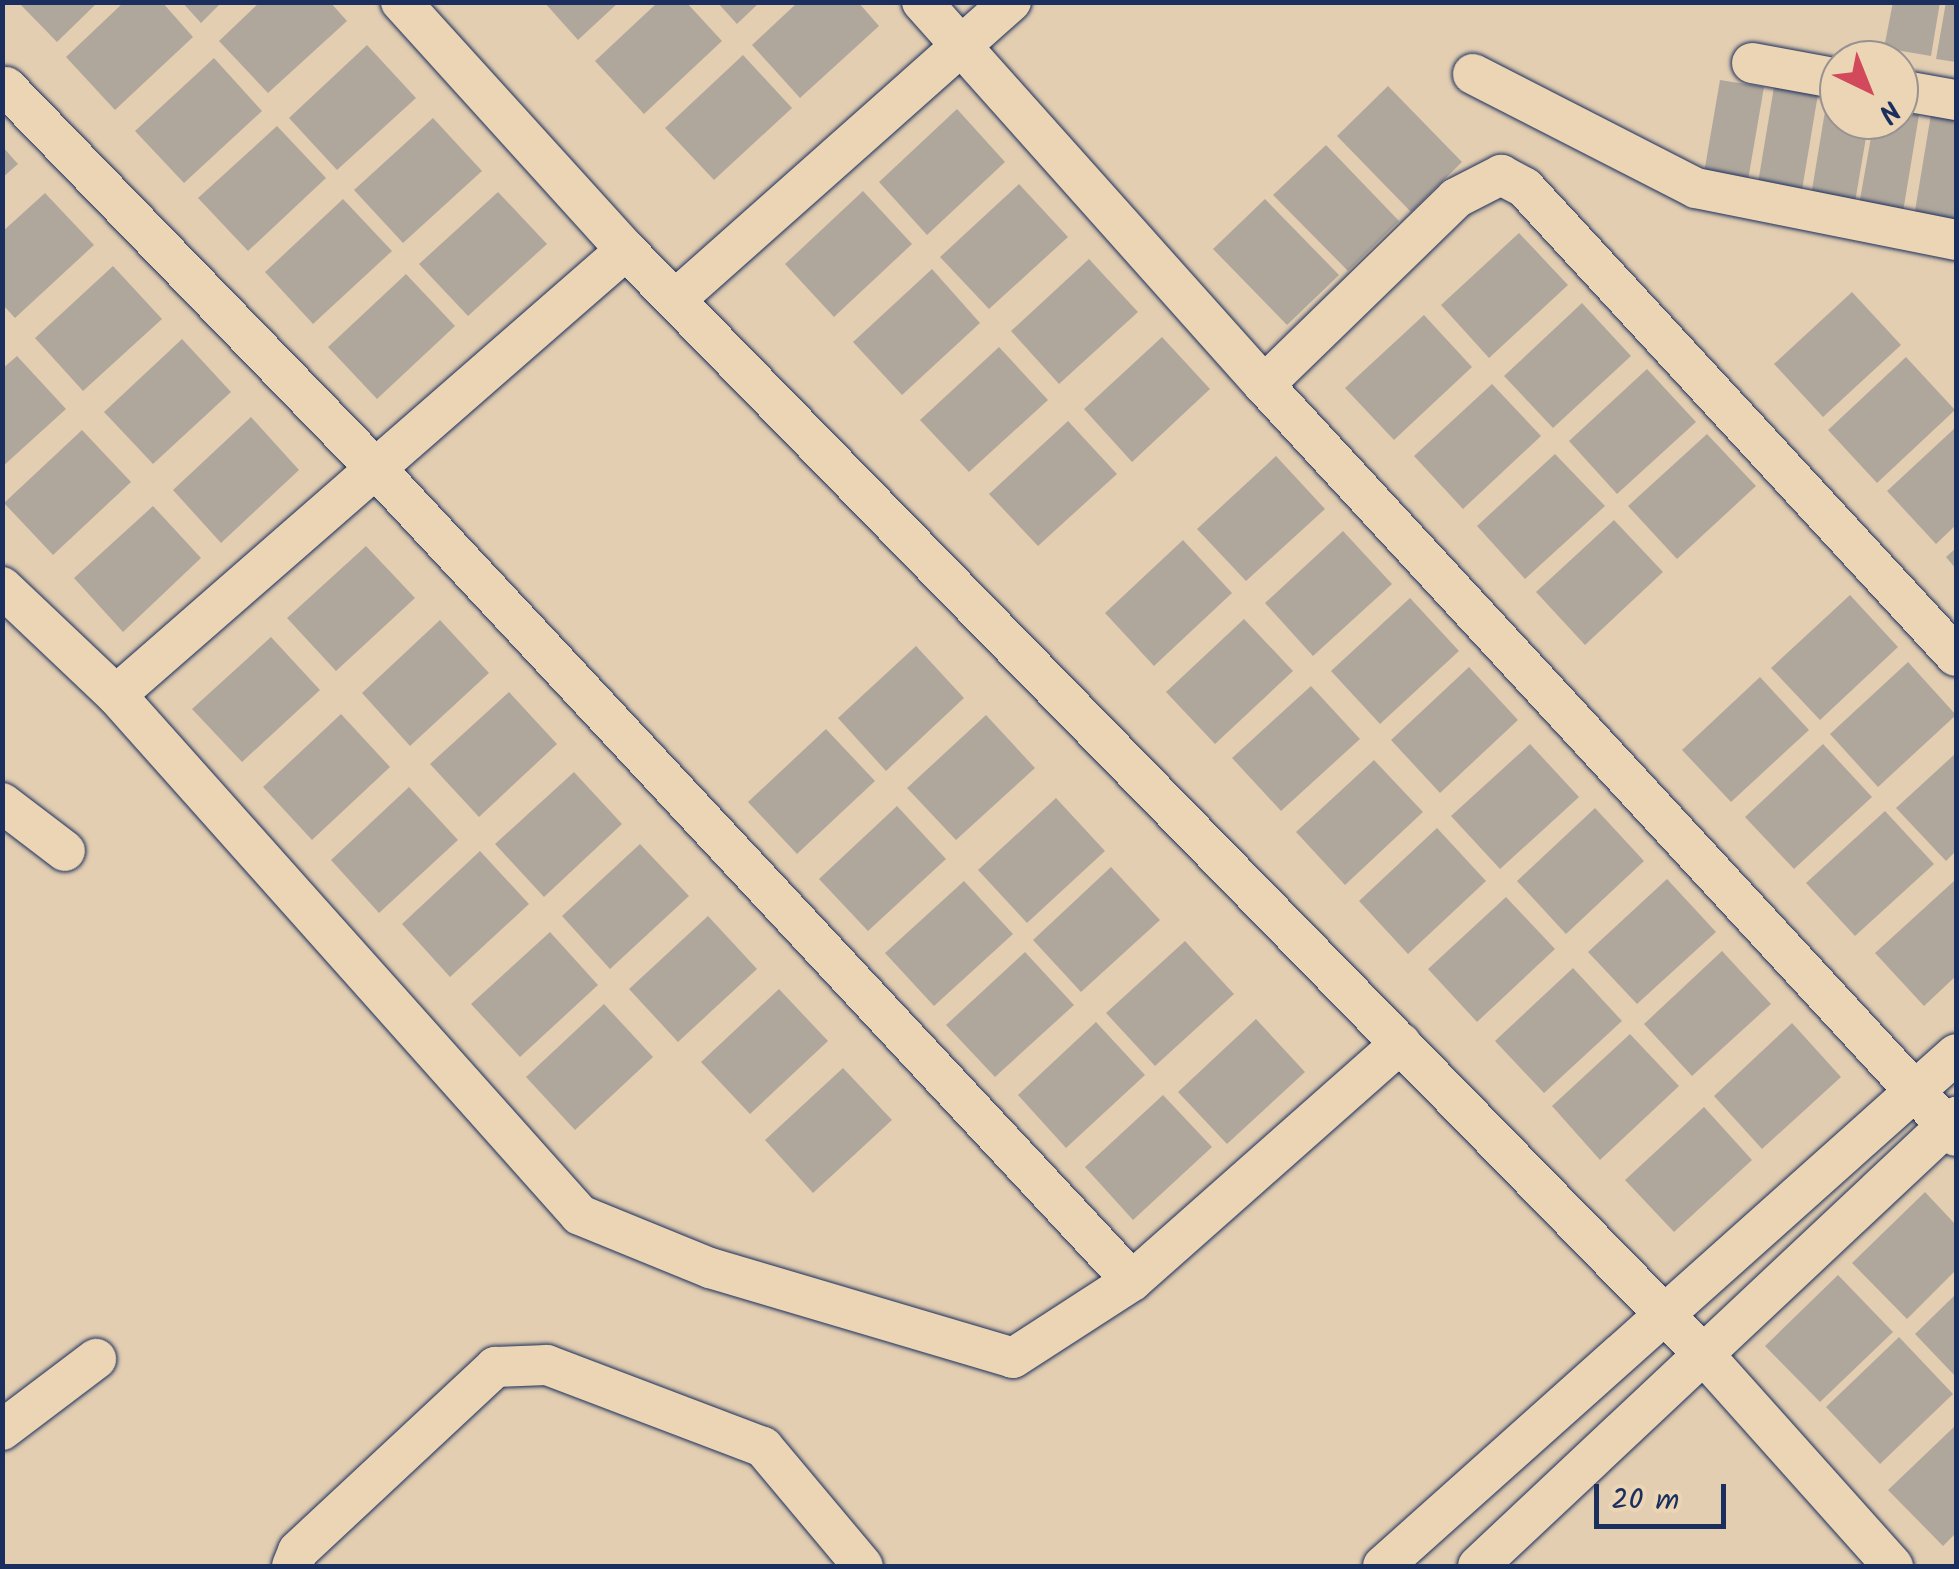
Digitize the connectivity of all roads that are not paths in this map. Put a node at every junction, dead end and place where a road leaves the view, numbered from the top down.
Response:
1 (401, 2) edge
2 (922, 2) edge
3 (1010, 2) edge
4 (963, 48) junction
5 (1752, 63) dead end
6 (1473, 74) dead end
7 (1819, 75) edge
8 (6, 88) dead end
9 (1919, 94) edge
10 (1956, 100) edge
11 (1956, 240) edge
12 (626, 250) junction
13 (676, 299) junction
14 (1264, 384) junction
15 (379, 472) junction
16 (2, 587) edge
17 (1956, 656) edge
18 (116, 695) junction
19 (2, 803) edge
20 (64, 850) dead end
21 (1402, 1043) junction
22 (1956, 1054) edge
23 (1915, 1091) junction
24 (1954, 1126) edge
25 (1132, 1281) junction
26 (1664, 1314) junction
27 (1705, 1356) junction
28 (96, 1359) dead end
29 (2, 1430) edge
30 (292, 1566) edge
31 (862, 1566) edge
32 (1382, 1566) edge
33 (1478, 1566) edge
34 (1893, 1566) edge

1 - 12 street
2 - 4 street
3 - 4 street
4 - 13 street
4 - 14 street
5 - 7 street
6 - 11 street
8 - 15 street
9 - 10 street
12 - 13 street
12 - 15 street
13 - 21 street
14 - 17 street
14 - 23 street
15 - 18 street
15 - 25 street
16 - 18 street
18 - 25 street
19 - 20 street
21 - 25 street
21 - 26 street
22 - 23 street
23 - 24 street
23 - 26 street
24 - 27 street
26 - 27 street
26 - 32 street
27 - 33 street
27 - 34 street
28 - 29 street
30 - 31 street

